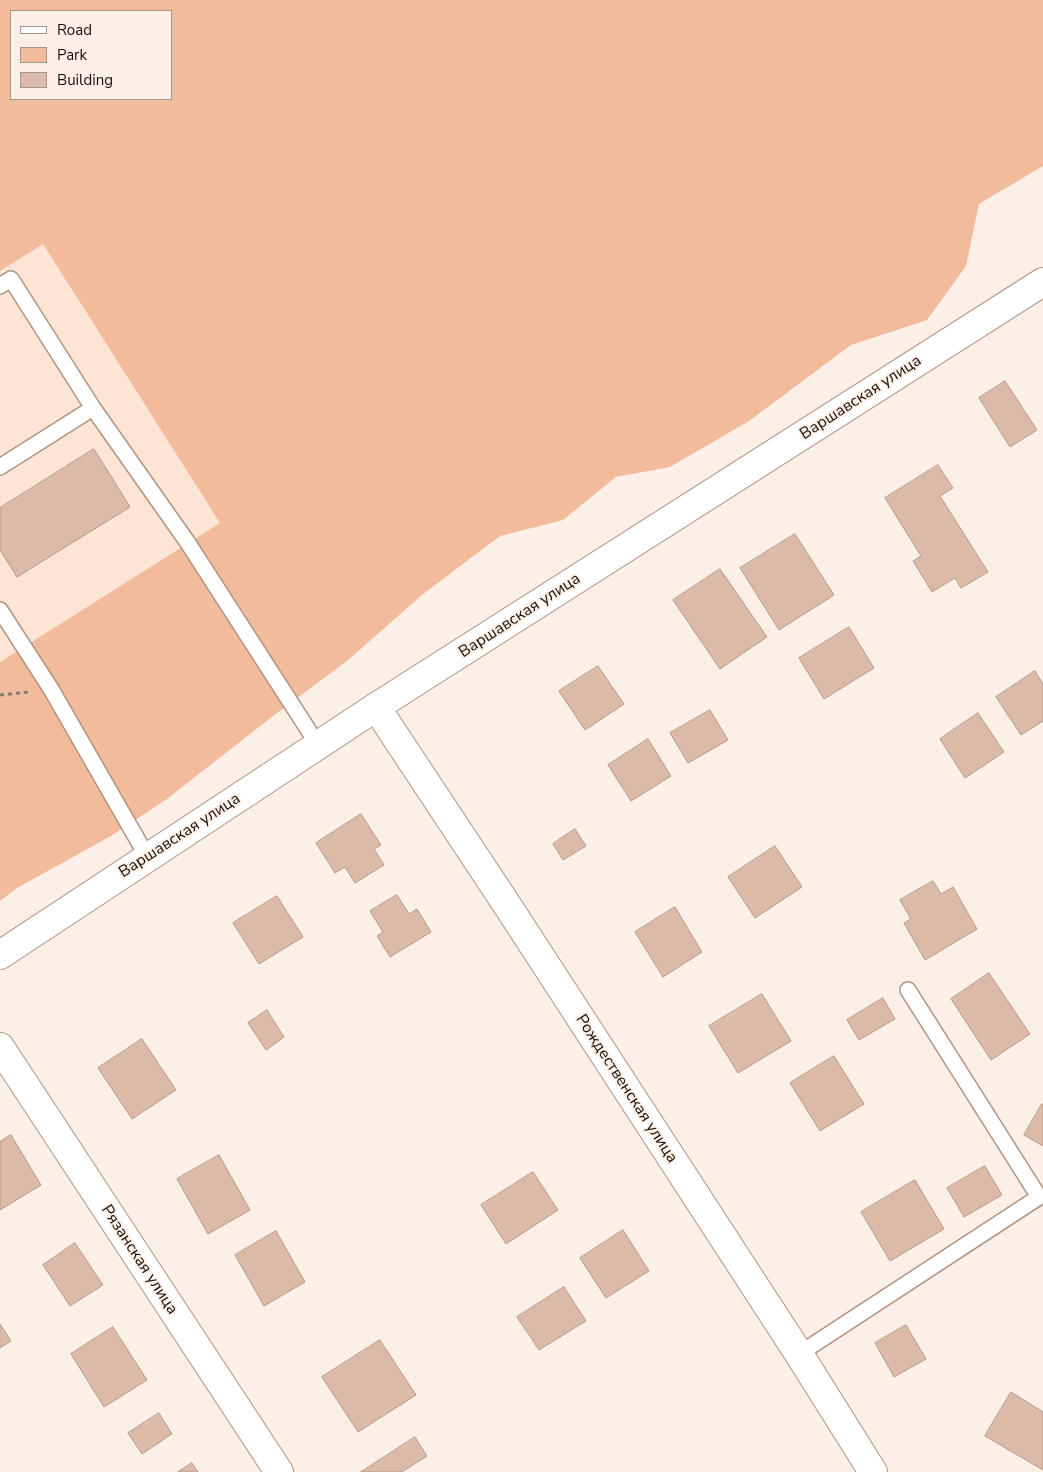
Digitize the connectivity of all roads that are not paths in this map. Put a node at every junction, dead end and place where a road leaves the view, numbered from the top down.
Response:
1 (1043, 282) edge
2 (0, 286) edge
3 (93, 408) junction
4 (0, 467) edge
5 (0, 610) edge
6 (376, 707) junction
7 (318, 745) junction
8 (148, 858) junction
9 (0, 955) edge
10 (908, 990) dead end
11 (0, 1047) edge
12 (798, 1354) junction
13 (279, 1472) edge
14 (873, 1472) edge

1 - 6 street, Варшавская улица
2 - 3 lane
3 - 4 lane
3 - 7 lane
5 - 8 lane
6 - 7 street, Варшавская улица
6 - 12 street, Рождественская улица
7 - 8 street, Варшавская улица
8 - 9 street, Варшавская улица
10 - 12 lane
11 - 13 street, Рязанская улица
12 - 14 street, Рождественская улица

